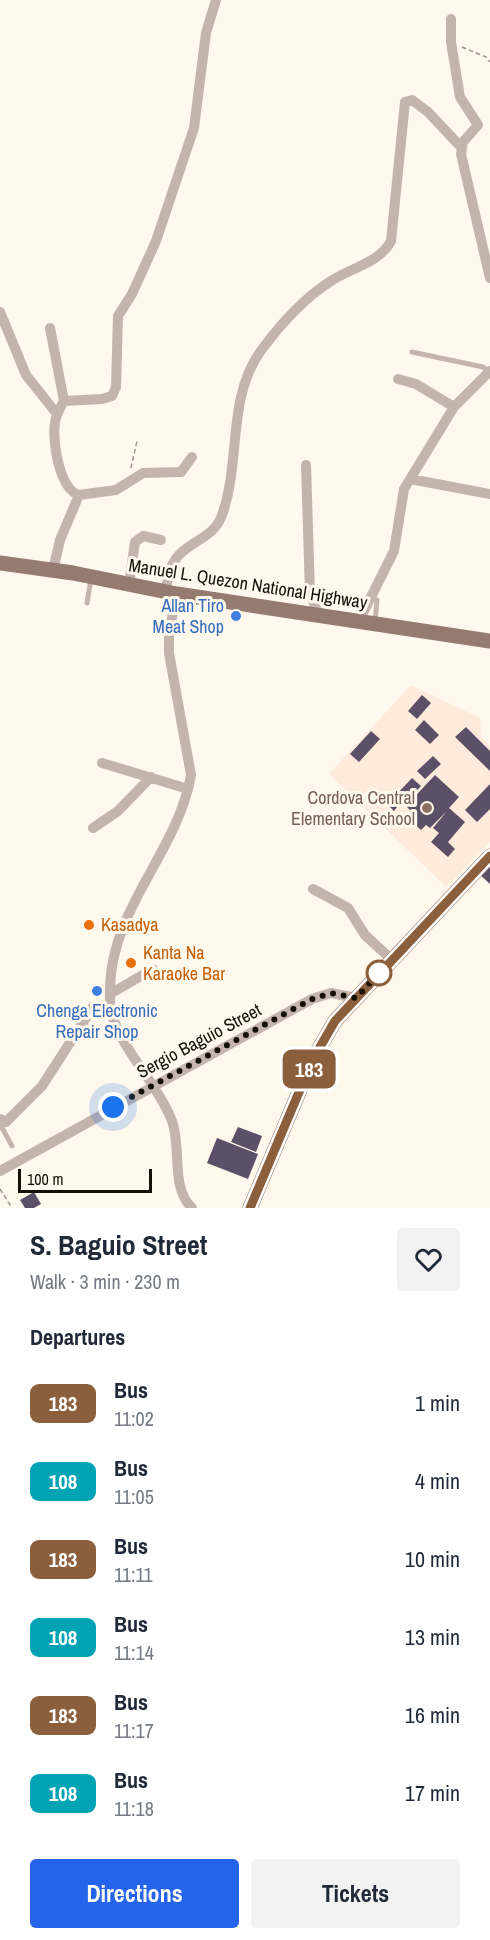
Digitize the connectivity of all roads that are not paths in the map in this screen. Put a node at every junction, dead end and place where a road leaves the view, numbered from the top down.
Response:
1 (216, 0) edge
2 (451, 19) dead end
3 (461, 147) junction
4 (490, 278) edge
5 (0, 312) edge
6 (50, 328) dead end
7 (412, 352) dead end
8 (490, 371) edge
9 (398, 379) dead end
10 (64, 401) junction
11 (454, 407) junction
12 (57, 414) junction
13 (192, 457) dead end
14 (306, 465) dead end
15 (410, 479) junction
16 (490, 494) edge
17 (79, 495) junction
18 (161, 540) dead end
19 (0, 563) edge
20 (53, 570) junction
21 (91, 577) junction
22 (129, 585) junction
23 (171, 593) junction
24 (371, 597) junction
25 (87, 603) dead end
26 (319, 616) junction
27 (358, 622) junction
28 (374, 625) junction
29 (490, 641) edge
30 (102, 763) dead end
31 (151, 777) junction
32 (188, 789) junction
33 (93, 828) dead end
34 (490, 856) edge
35 (313, 889) dead end
36 (391, 959) junction
37 (153, 969) dead end
38 (110, 994) junction
39 (356, 998) junction
40 (112, 1017) junction
41 (151, 1086) junction
42 (3, 1120) edge
43 (12, 1146) dead end
44 (0, 1171) edge
45 (192, 1208) edge
46 (250, 1208) edge

1 - 10 street
2 - 3 street
3 - 4 street
3 - 23 street
5 - 12 street
6 - 10 street
7 - 8 lane
8 - 11 street
9 - 11 street
10 - 12 street
11 - 15 street
12 - 17 street
13 - 17 street
14 - 26 street
15 - 16 street
15 - 24 street
17 - 20 street
18 - 22 street
19 - 20 main road, Manuel L. Quezon National Highway
20 - 21 main road, Manuel L. Quezon National Highway
21 - 22 main road, Manuel L. Quezon National Highway
21 - 25 lane
22 - 23 main road, Manuel L. Quezon National Highway
23 - 26 main road, Manuel L. Quezon National Highway
23 - 32 street
24 - 27 street
24 - 28 lane
26 - 27 main road, Manuel L. Quezon National Highway
27 - 28 main road, Manuel L. Quezon National Highway
28 - 29 main road, Manuel L. Quezon National Highway
30 - 31 street
31 - 32 street
31 - 33 street
32 - 38 street
34 - 36 main road
35 - 36 street
36 - 39 main road
37 - 38 street
38 - 40 street
39 - 41 street, Sergio Baguio Street
39 - 46 main road
40 - 41 street
40 - 42 street
41 - 44 street, Sergio Baguio Street
41 - 45 street
42 - 43 lane

